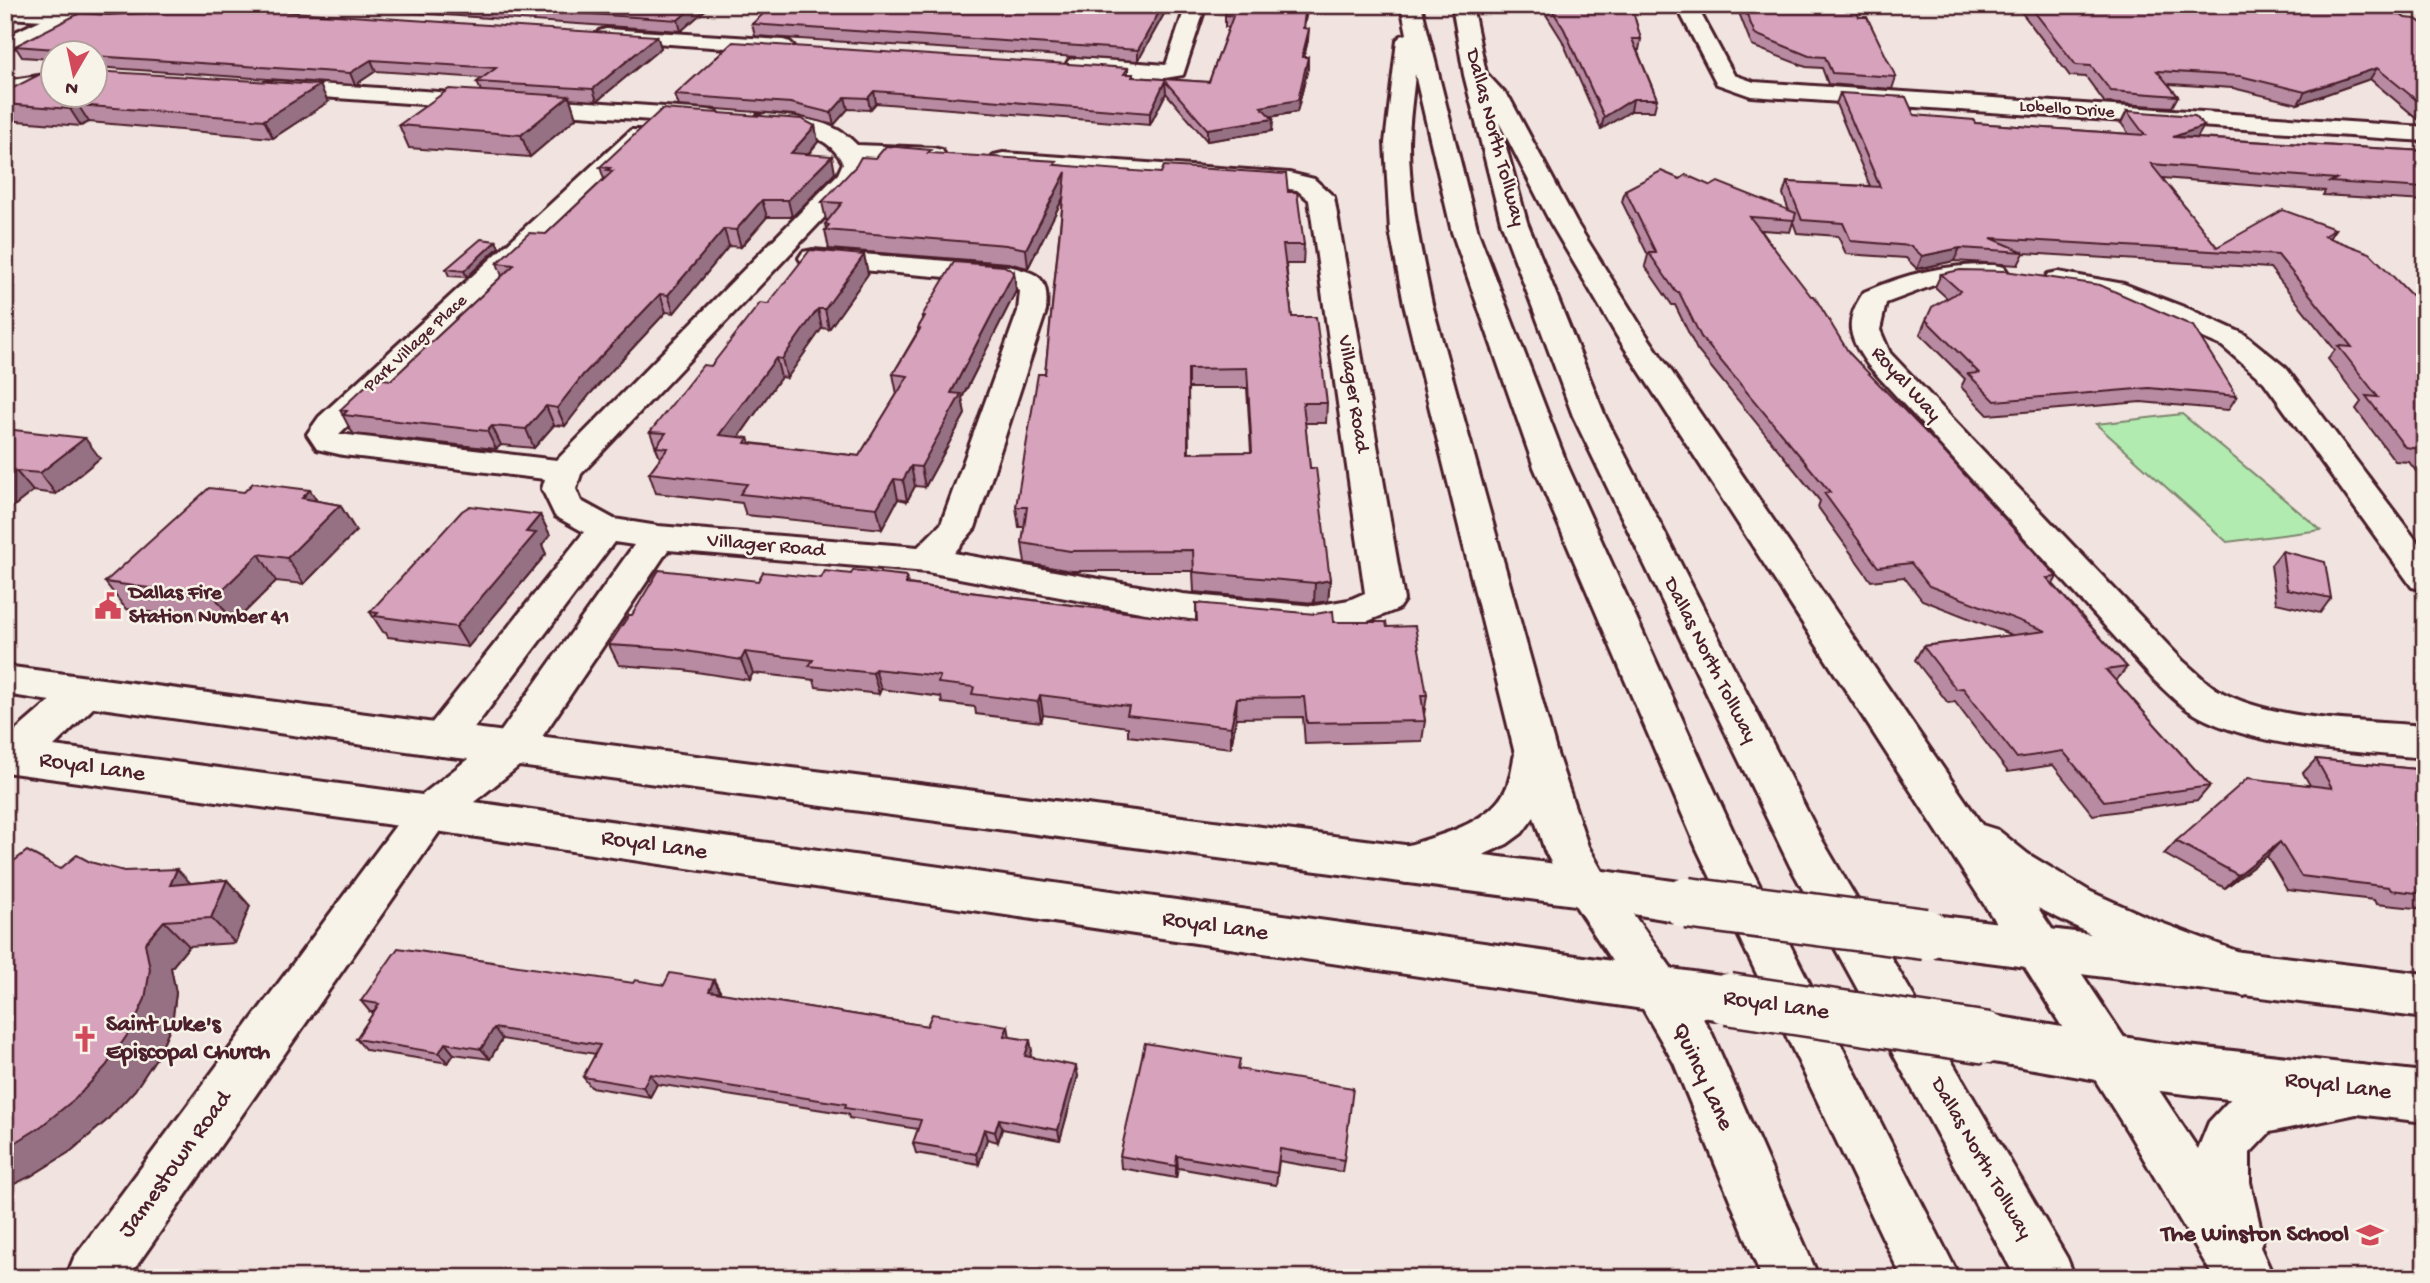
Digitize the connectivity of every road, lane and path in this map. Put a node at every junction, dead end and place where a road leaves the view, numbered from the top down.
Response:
1 (89, 5) edge
2 (1196, 5) edge
3 (1462, 5) edge
4 (1686, 5) edge
5 (1411, 8) edge
6 (37, 9) edge
7 (5, 12) edge
8 (67, 15) junction
9 (126, 16) edge
10 (5, 24) edge
11 (579, 33) edge
12 (5, 45) edge
13 (799, 47) edge
14 (1061, 64) edge
15 (1475, 75) junction
16 (38, 83) edge
17 (5, 88) edge
18 (258, 88) edge
19 (661, 114) junction
20 (2425, 134) edge
21 (851, 152) junction
22 (774, 255) junction
23 (565, 471) junction
24 (606, 529) junction
25 (658, 538) junction
26 (927, 559) junction
27 (2425, 578) edge
28 (5, 680) edge
29 (85, 691) junction
30 (442, 740) junction
31 (2425, 743) edge
32 (512, 748) junction
33 (1536, 754) junction
34 (11, 757) edge
35 (429, 813) junction
36 (1950, 815) junction
37 (1406, 864) junction
38 (1589, 889) junction
39 (2039, 948) junction
40 (2244, 975) junction
41 (1658, 989) junction
42 (2425, 996) edge
43 (2110, 1058) junction
44 (2361, 1089) junction
45 (2425, 1097) edge
46 (2245, 1276) edge
47 (94, 1278) edge
48 (1791, 1278) edge
49 (1932, 1278) edge
50 (2047, 1278) edge

1 - 8 main road
2 - 14 main road
3 - 15 main road, Dallas North Tollway
4 - 20 main road, Lobello Drive
5 - 33 main road, Quincy Lane
5 - 49 main road
6 - 7 main road
6 - 8 main road
6 - 10 main road
8 - 9 main road
8 - 12 main road
11 - 13 main road
15 - 36 main road
15 - 50 main road, Dallas North Tollway
16 - 17 main road
18 - 19 main road
19 - 21 main road
19 - 23 main road, Park Village Place
21 - 22 main road
21 - 26 main road, Villager Road
22 - 23 main road
22 - 26 main road
23 - 24 main road
24 - 25 main road, Villager Road
24 - 30 main road
25 - 26 main road, Villager Road
25 - 32 main road
27 - 31 main road, Royal Way
28 - 29 main road
29 - 30 main road
29 - 34 main road
30 - 32 main road
30 - 35 main road
32 - 35 main road
32 - 37 main road
33 - 37 main road
33 - 38 main road, Quincy Lane
34 - 35 main road, Royal Lane
35 - 41 main road, Royal Lane
35 - 47 main road, Jamestown Road
36 - 39 main road
36 - 40 main road
37 - 38 main road
38 - 39 main road, bridge
38 - 41 main road, Quincy Lane
39 - 40 main road
39 - 43 main road
40 - 42 main road
41 - 43 main road, Royal Lane, bridge
41 - 48 main road, Quincy Lane
43 - 44 main road, Royal Lane
43 - 46 main road
44 - 45 main road, Royal Lane
44 - 46 main road

